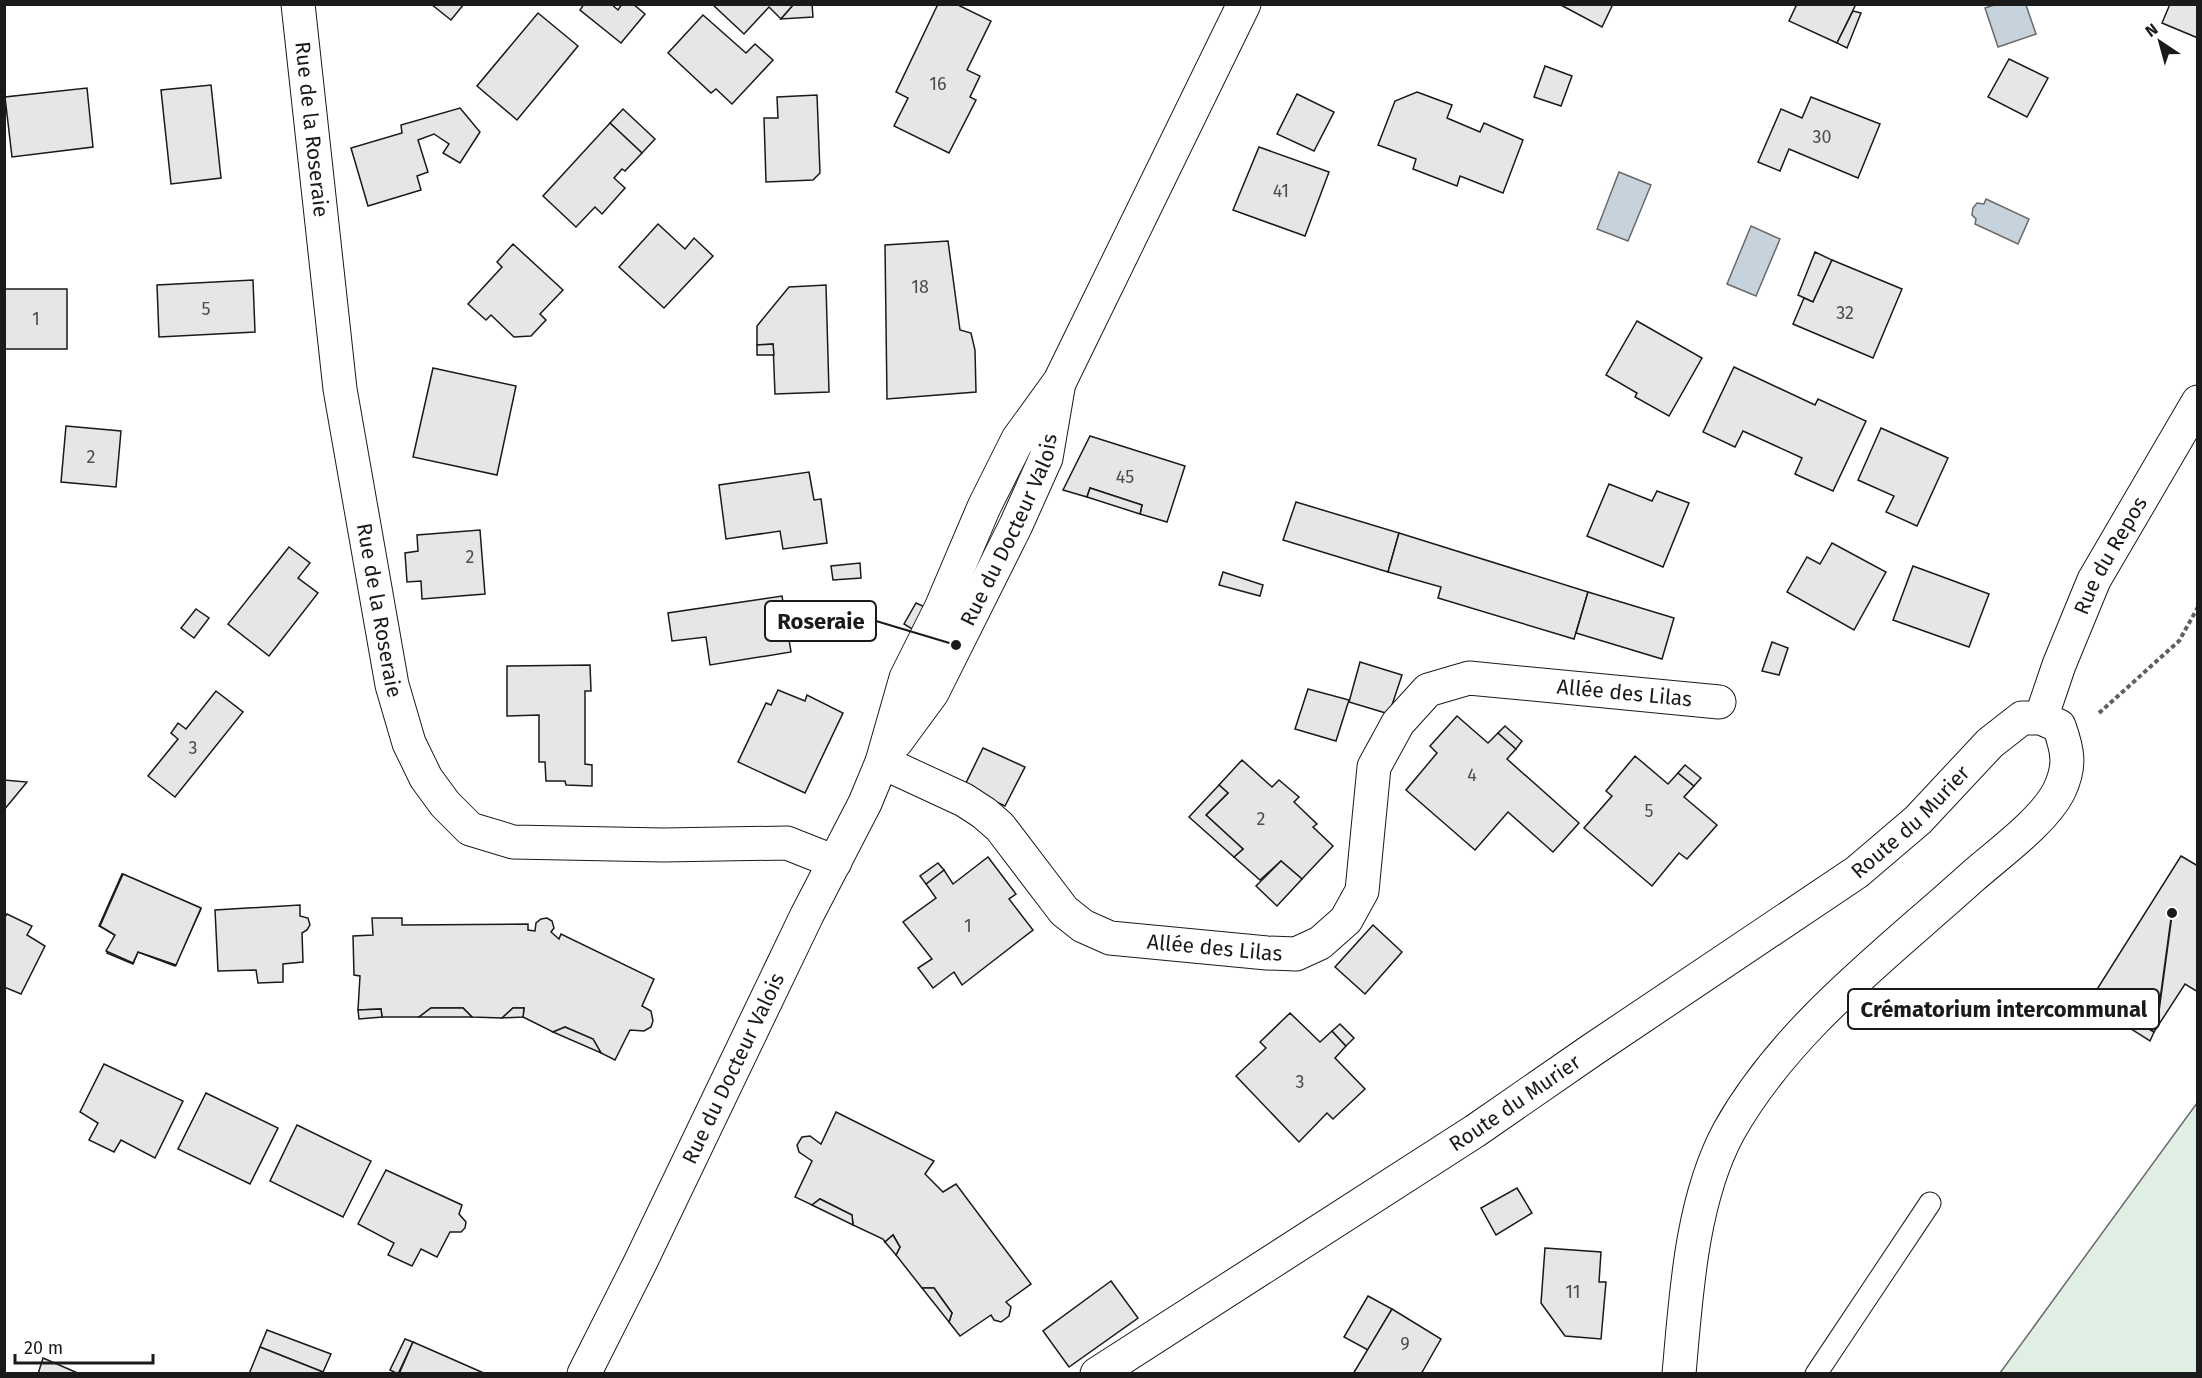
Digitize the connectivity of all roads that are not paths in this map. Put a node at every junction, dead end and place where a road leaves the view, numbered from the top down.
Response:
1 (298, 4) edge
2 (1244, 4) edge
3 (2198, 402) edge
4 (1719, 702) dead end
5 (2041, 718) junction
6 (882, 762) junction
7 (835, 862) junction
8 (1930, 1203) dead end
9 (584, 1374) edge
10 (1097, 1374) edge
11 (1679, 1374) edge
12 (1816, 1374) edge

1 - 7 street, Rue de la Roseraie
2 - 6 street, Rue du Docteur Valois
3 - 5 street, Rue du Repos
4 - 6 street, Allée des Lilas
5 - 10 street, Route du Murier
5 - 11 street
6 - 7 street, Rue du Docteur Valois
7 - 9 street, Rue du Docteur Valois
8 - 12 lane

